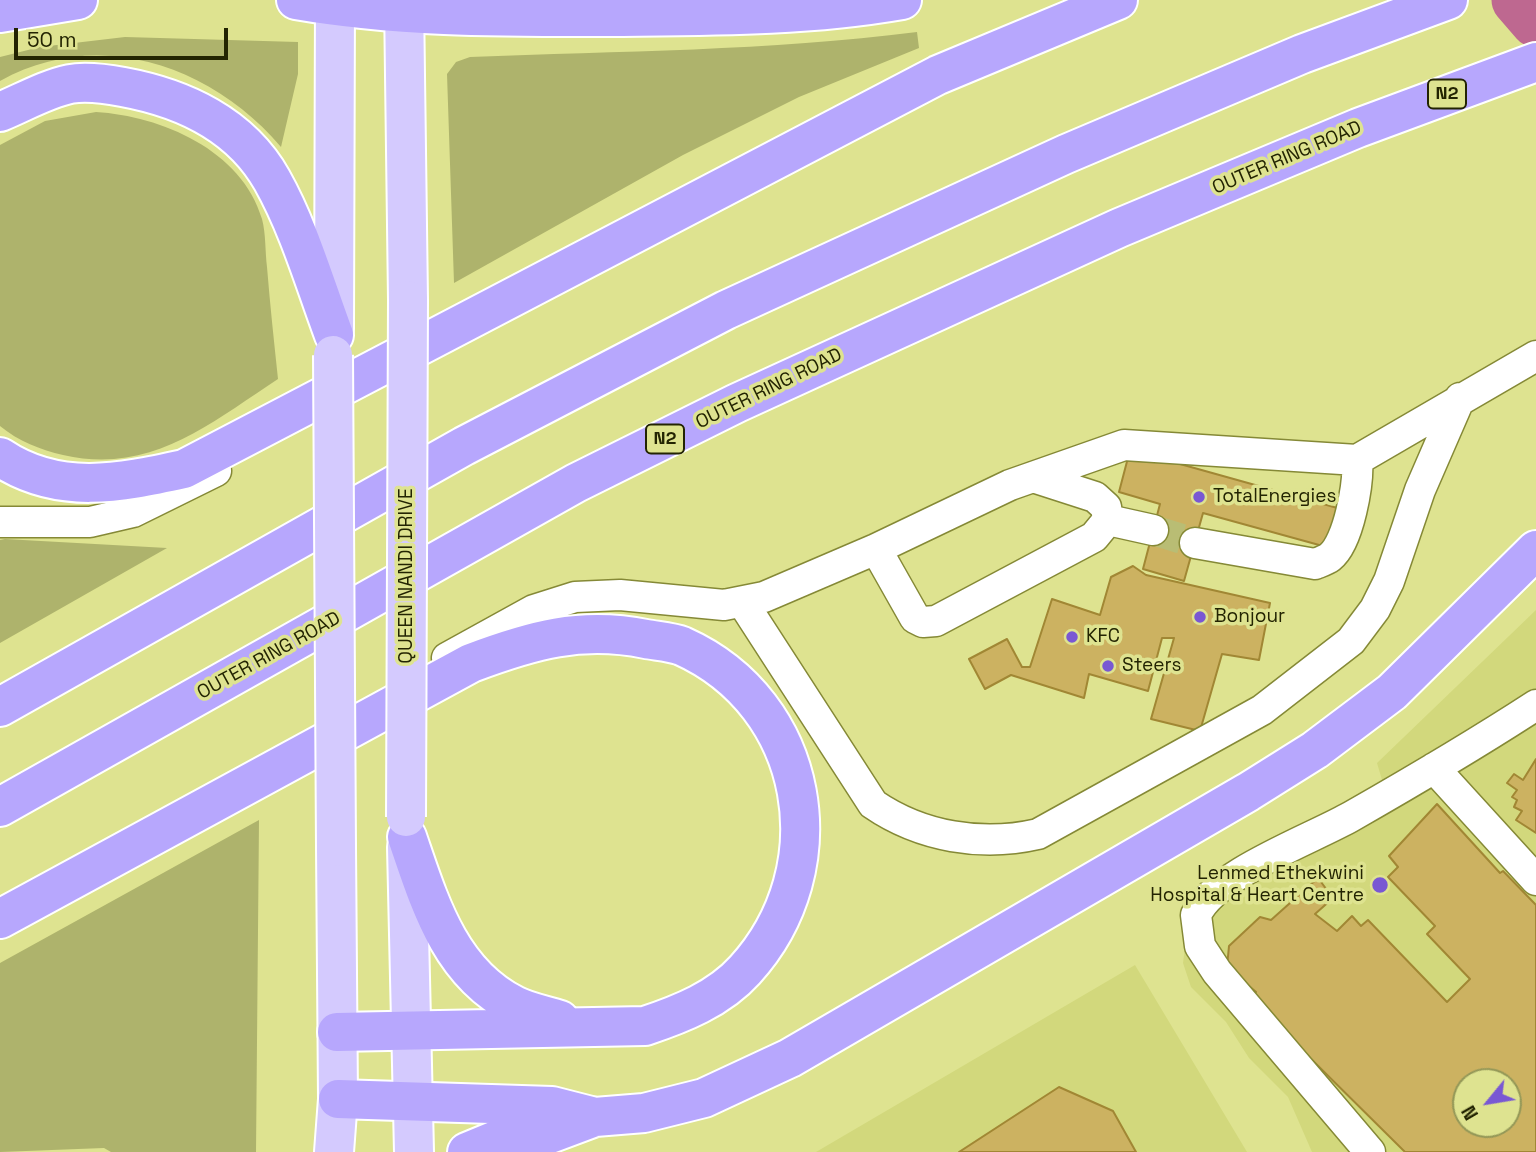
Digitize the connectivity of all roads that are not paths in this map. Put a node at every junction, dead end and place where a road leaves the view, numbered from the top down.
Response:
1 (78, 0) edge
2 (296, 0) edge
3 (467, 0) edge
4 (902, 0) edge
5 (1118, 0) edge
6 (1448, 0) edge
7 (335, 4) edge
8 (404, 8) edge
9 (0, 13) edge
10 (501, 17) junction
11 (1536, 62) edge
12 (0, 112) edge
13 (334, 345) junction
14 (1536, 356) edge
15 (326, 397) junction
16 (1460, 398) junction
17 (0, 457) edge
18 (1357, 460) junction
19 (1033, 477) junction
20 (1108, 520) junction
21 (0, 522) edge
22 (1153, 530) tunnel mouth
23 (1195, 543) tunnel mouth
24 (876, 549) junction
25 (1536, 550) edge
26 (743, 603) junction
27 (1536, 705) edge
28 (0, 707) edge
29 (1434, 768) junction
30 (0, 807) edge
31 (406, 827) junction
32 (98, 865) junction
33 (1536, 880) edge
34 (0, 919) edge
35 (592, 1029) junction
36 (337, 1032) junction
37 (412, 1033) junction
38 (338, 1099) junction
39 (415, 1103) junction
40 (595, 1117) junction
41 (334, 1152) edge
42 (414, 1152) edge
43 (467, 1152) edge
44 (1370, 1152) edge

1 - 9 highway
2 - 7 highway
3 - 10 highway
4 - 10 highway
5 - 15 highway
6 - 28 highway
7 - 8 highway
7 - 13 main road
8 - 10 highway
8 - 31 main road, QUEEN NANDI DRIVE, bridge
11 - 30 highway, OUTER RING ROAD / N2
12 - 13 highway
13 - 36 main road, bridge
14 - 16 lane
15 - 17 highway
15 - 21 lane
16 - 18 lane
16 - 26 lane
18 - 19 lane
18 - 23 lane
19 - 20 lane
19 - 24 lane
20 - 22 lane
20 - 24 lane
24 - 26 lane
25 - 40 highway
26 - 32 lane
27 - 29 lane
29 - 33 lane
29 - 44 lane
31 - 35 highway
31 - 37 main road, QUEEN NANDI DRIVE
32 - 34 highway
32 - 35 highway
35 - 37 highway
36 - 37 highway
36 - 38 main road
37 - 39 main road, QUEEN NANDI DRIVE
38 - 39 highway
38 - 41 main road
39 - 40 highway
39 - 42 main road, QUEEN NANDI DRIVE
40 - 43 highway

